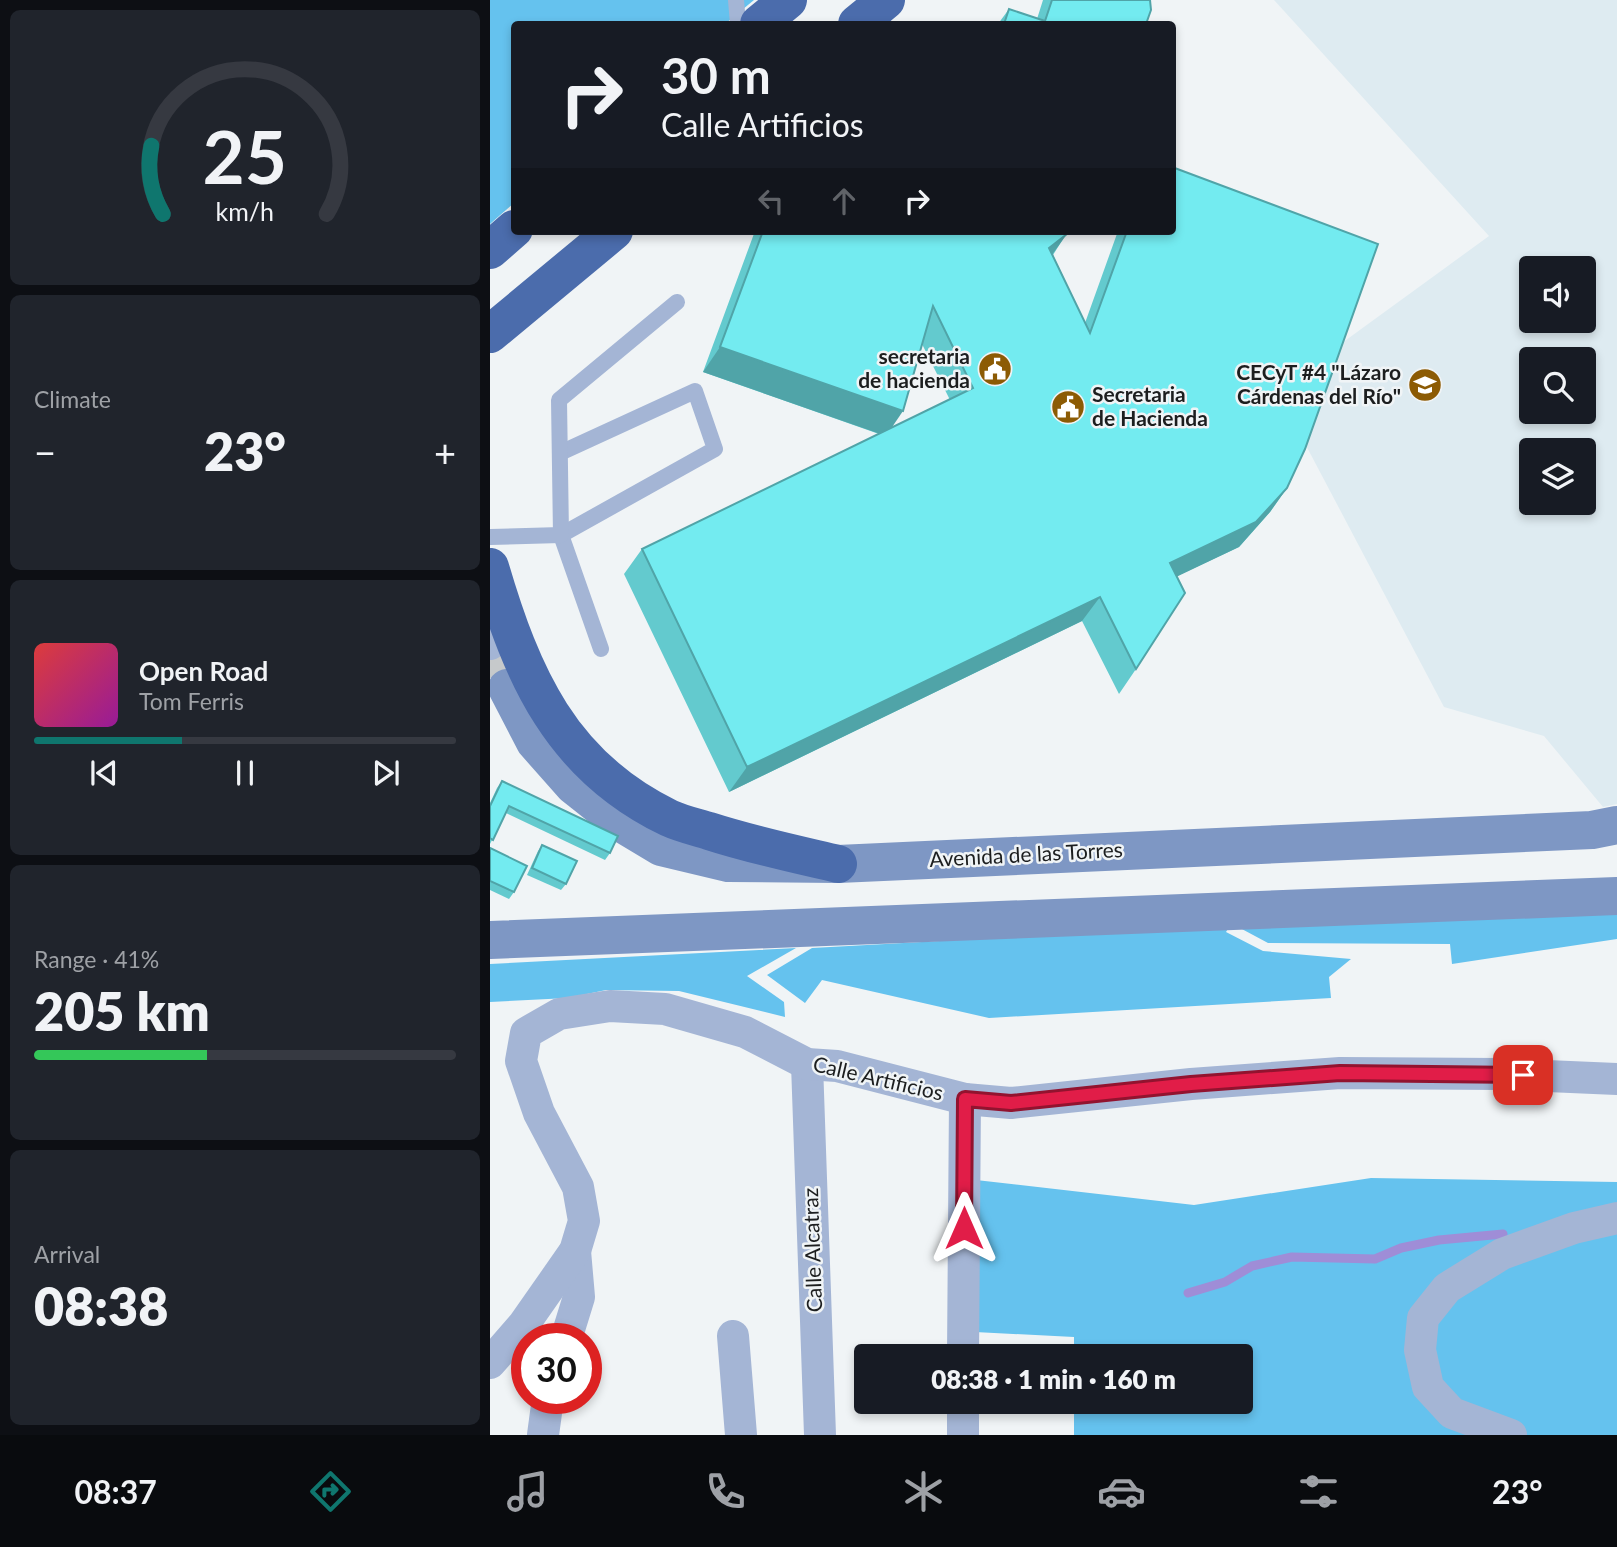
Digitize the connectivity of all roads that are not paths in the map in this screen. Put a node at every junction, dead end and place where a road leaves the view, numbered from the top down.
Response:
1 (736, 0) edge
2 (788, 0) edge
3 (886, 0) edge
4 (738, 21) edge
5 (763, 21) edge
6 (861, 21) edge
7 (511, 232) edge
8 (609, 235) edge
9 (490, 250) edge
10 (677, 302) dead end
11 (496, 334) edge
12 (560, 453) junction
13 (561, 535) junction
14 (490, 537) edge
15 (490, 567) edge
16 (498, 631) edge
17 (601, 649) dead end
18 (507, 688) tunnel mouth
19 (1617, 825) edge
20 (838, 864) junction
21 (1617, 896) edge
22 (490, 940) edge
23 (807, 1064) junction
24 (1617, 1079) edge
25 (965, 1099) junction
26 (1617, 1218) edge
27 (575, 1251) junction
28 (571, 1323) edge
29 (733, 1336) dead end
30 (963, 1344) edge
31 (490, 1363) edge
32 (546, 1414) edge
33 (963, 1414) edge
34 (543, 1435) edge
35 (741, 1435) edge
36 (820, 1435) edge
37 (963, 1435) edge
38 (1511, 1435) edge

1 - 4 lane
2 - 5 highway
3 - 6 highway
7 - 9 highway
8 - 11 highway
10 - 12 lane
12 - 13 lane
12 - 13 lane
13 - 14 lane
13 - 17 lane
15 - 16 highway
16 - 20 highway
18 - 20 street, Avenida de las Torres
19 - 20 street, Avenida de las Torres
21 - 22 street
23 - 25 street, Calle Artificios
23 - 27 street, Calle Artificios
23 - 36 street, Calle Alcatraz
24 - 25 street, Calle Artificios
25 - 30 street
26 - 38 street
27 - 28 street
27 - 31 street, Calle Artificios
29 - 35 street
32 - 34 street
33 - 37 street

